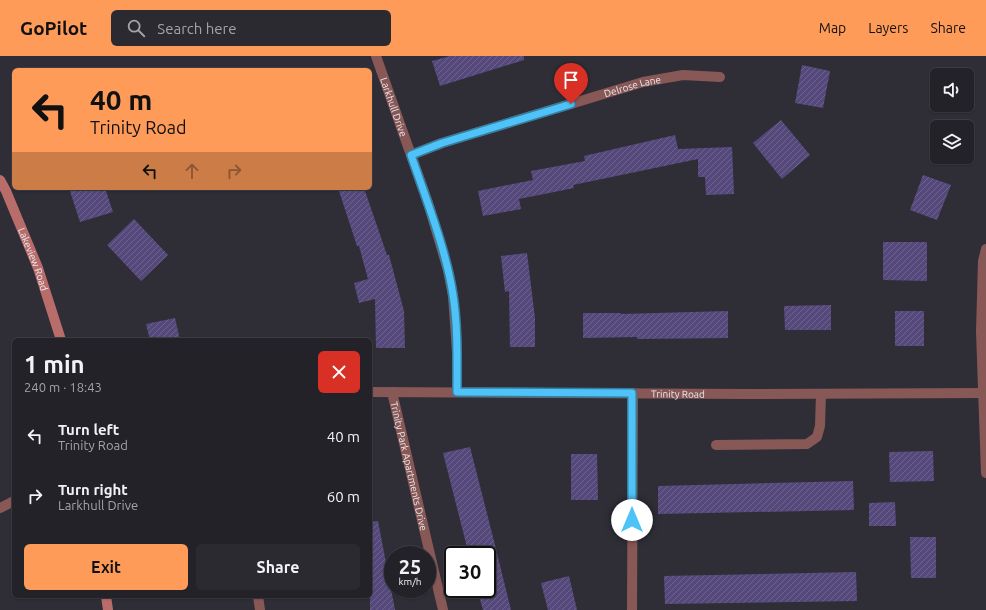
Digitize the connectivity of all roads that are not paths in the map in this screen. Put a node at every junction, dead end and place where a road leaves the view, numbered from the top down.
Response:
1 (376, 56) edge
2 (720, 77) dead end
3 (411, 155) junction
4 (0, 180) edge
5 (986, 249) edge
6 (60, 338) edge
7 (372, 392) edge
8 (392, 392) junction
9 (457, 392) junction
10 (632, 393) junction
11 (985, 393) edge
12 (821, 394) junction
13 (716, 445) dead end
14 (986, 473) edge
15 (12, 503) edge
16 (0, 508) edge
17 (106, 598) edge
18 (258, 598) edge
19 (108, 610) edge
20 (260, 610) edge
21 (443, 610) edge
22 (632, 610) edge

1 - 3 street, Larkhull Drive
2 - 3 street, Delrose Lane
3 - 9 street, Larkhull Drive
4 - 6 main road, Lakeview Road
5 - 11 street
7 - 8 street, Trinity Road
8 - 9 street, Trinity Road
8 - 21 street, Trinity Park Apartments Drive
9 - 10 street, Trinity Road
10 - 12 street, Trinity Road
10 - 22 street
11 - 12 street, Trinity Road
11 - 14 street
12 - 13 street
15 - 16 street
17 - 19 main road
18 - 20 street

